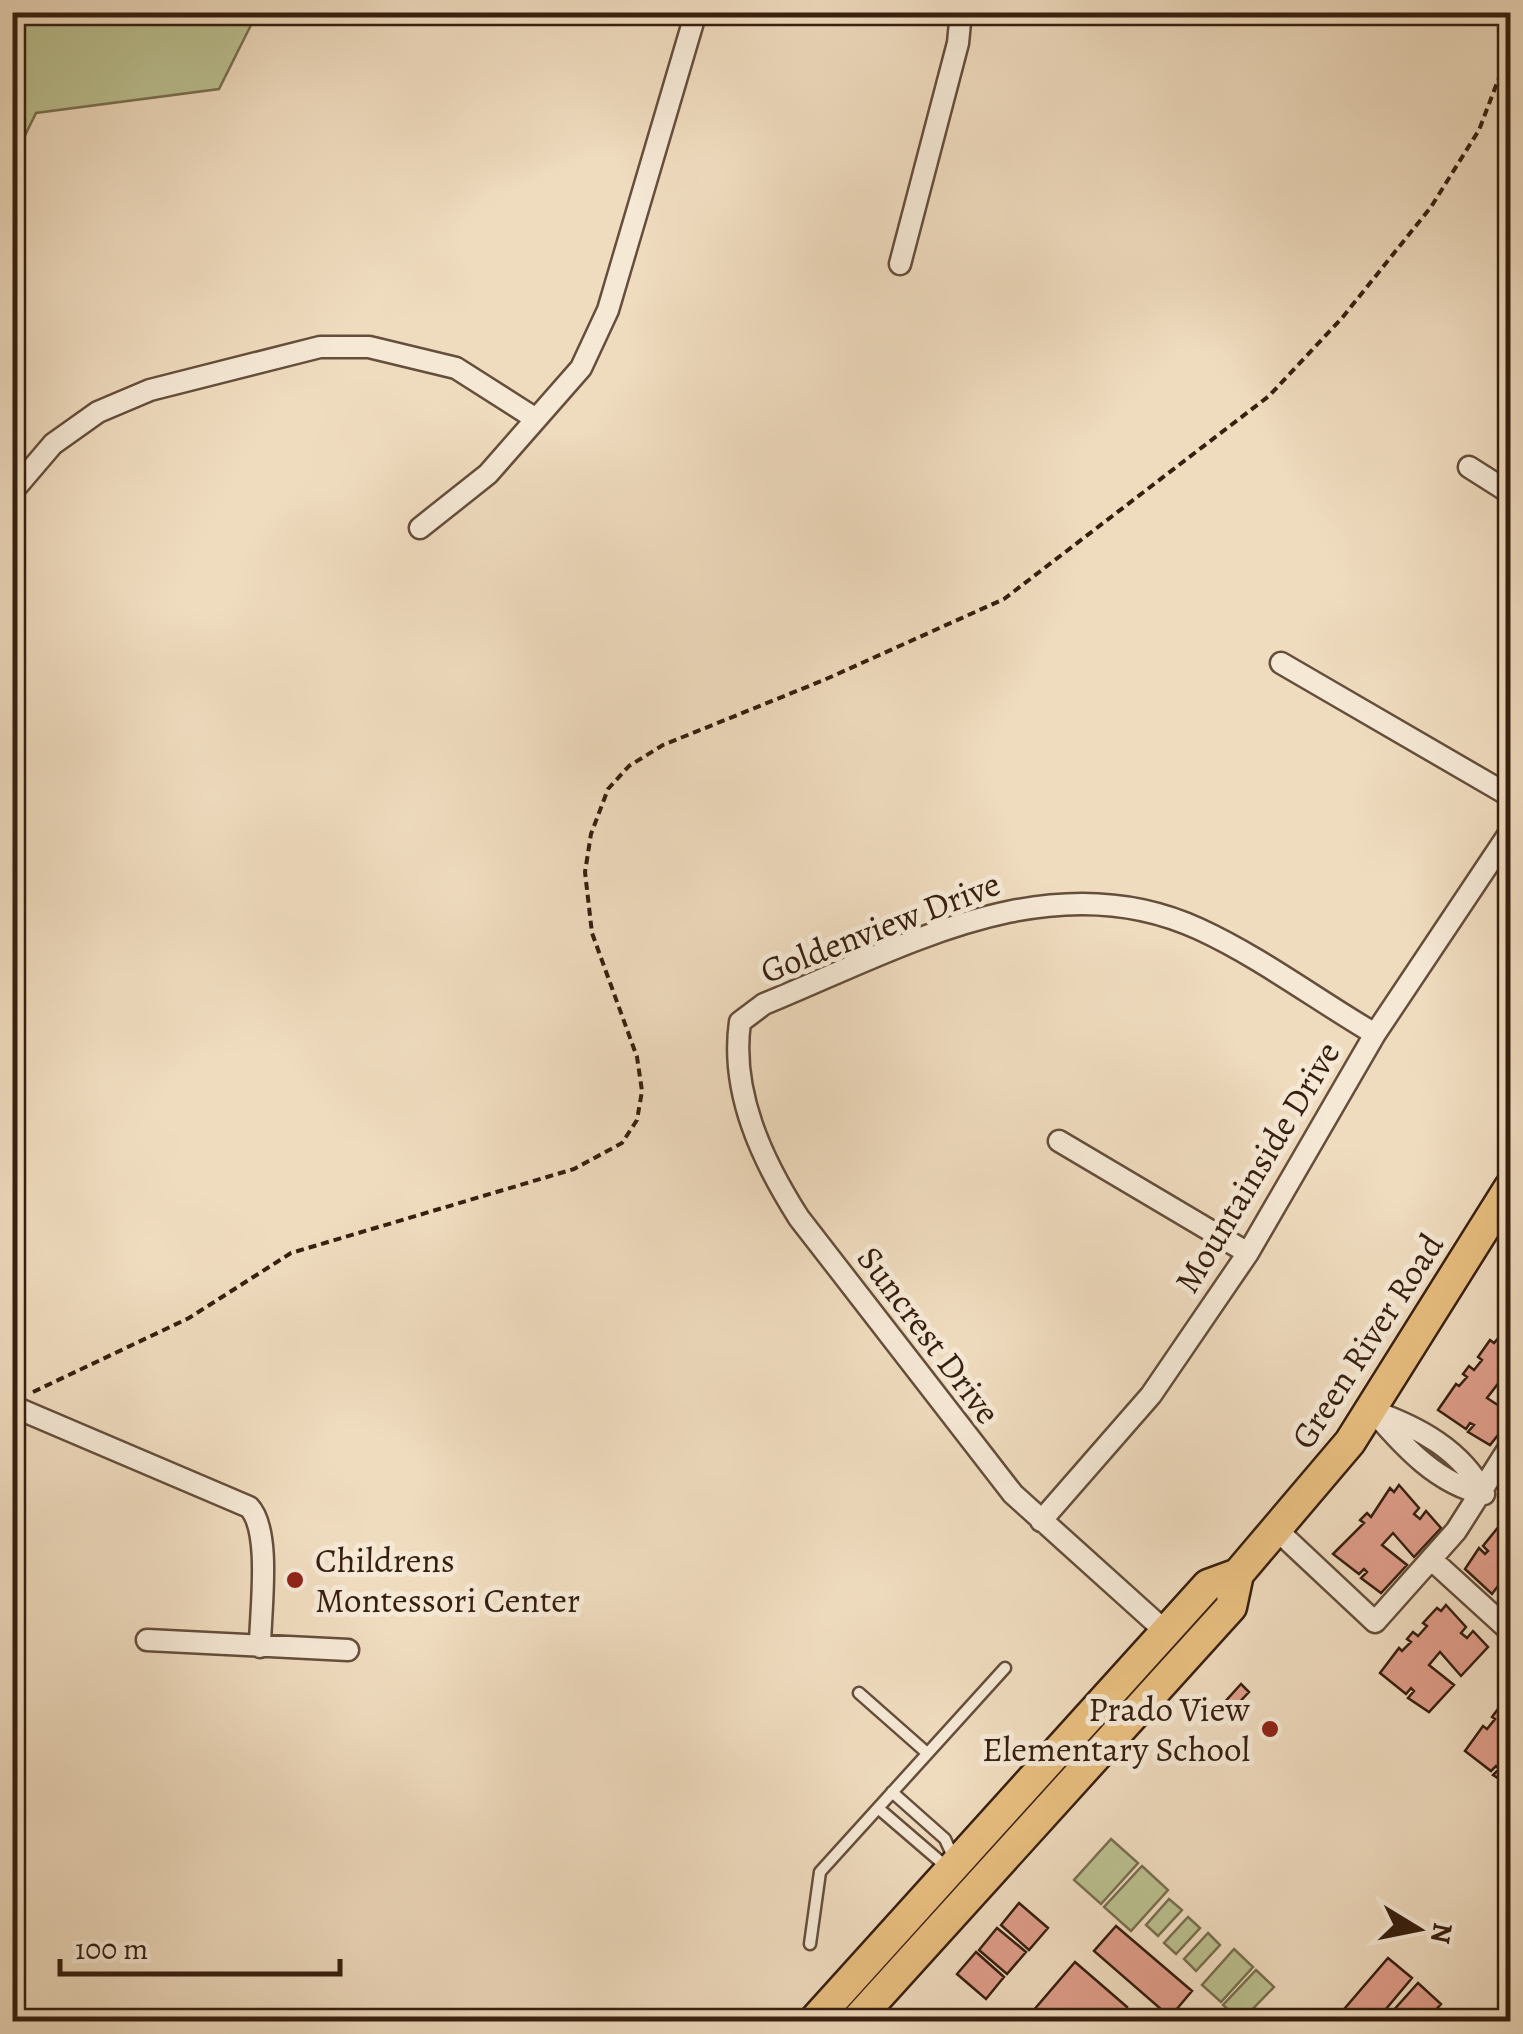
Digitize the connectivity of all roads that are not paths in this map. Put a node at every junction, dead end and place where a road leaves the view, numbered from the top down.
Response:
1 (696, 12) edge
2 (961, 12) edge
3 (900, 264) dead end
4 (536, 419) junction
5 (1469, 467) dead end
6 (12, 492) edge
7 (1510, 493) edge
8 (420, 528) dead end
9 (1282, 664) dead end
10 (1510, 796) edge
11 (1510, 832) edge
12 (740, 1022) joint
13 (1375, 1034) junction
14 (1059, 1141) dead end
15 (1510, 1186) edge
16 (1248, 1253) junction
17 (20, 1403) edge
18 (1374, 1412) junction
19 (1510, 1446) edge
20 (1484, 1494) junction
21 (1041, 1521) junction
22 (1278, 1530) junction
23 (1431, 1559) junction
24 (1238, 1574) junction
25 (1510, 1630) edge
26 (1166, 1631) junction
27 (148, 1640) dead end
28 (260, 1647) junction
29 (348, 1650) dead end
30 (1005, 1668) dead end
31 (1157, 1690) junction
32 (859, 1693) dead end
33 (927, 1754) junction
34 (892, 1792) junction
35 (878, 1808) junction
36 (952, 1866) junction
37 (962, 1903) junction
38 (810, 1944) dead end
39 (814, 2022) edge
40 (856, 2022) edge

1 - 4 street
2 - 3 street
4 - 6 street
4 - 8 street
5 - 7 street
9 - 10 street
11 - 13 street, Mountainside Drive
12 - 13 street, Goldenview Drive
12 - 21 street, Suncrest Drive
13 - 16 street, Mountainside Drive
14 - 16 street
15 - 18 main road, Green River Road
16 - 21 street, Mountainside Drive
17 - 28 street
18 - 20 street
18 - 22 main road, Green River Road
19 - 20 street
20 - 23 street
21 - 26 street, Suncrest Drive
22 - 23 street
22 - 24 main road, Green River Road
23 - 25 street
24 - 26 main road, Green River Road
24 - 31 main road, Green River Road
26 - 31 main road
26 - 36 main road, Green River Road
27 - 28 street
28 - 29 street
30 - 33 lane
31 - 37 main road, Green River Road
32 - 33 lane
33 - 34 lane
34 - 35 lane
34 - 36 lane
35 - 36 lane
35 - 38 lane
36 - 37 main road
36 - 39 main road, Green River Road
37 - 40 main road, Green River Road

